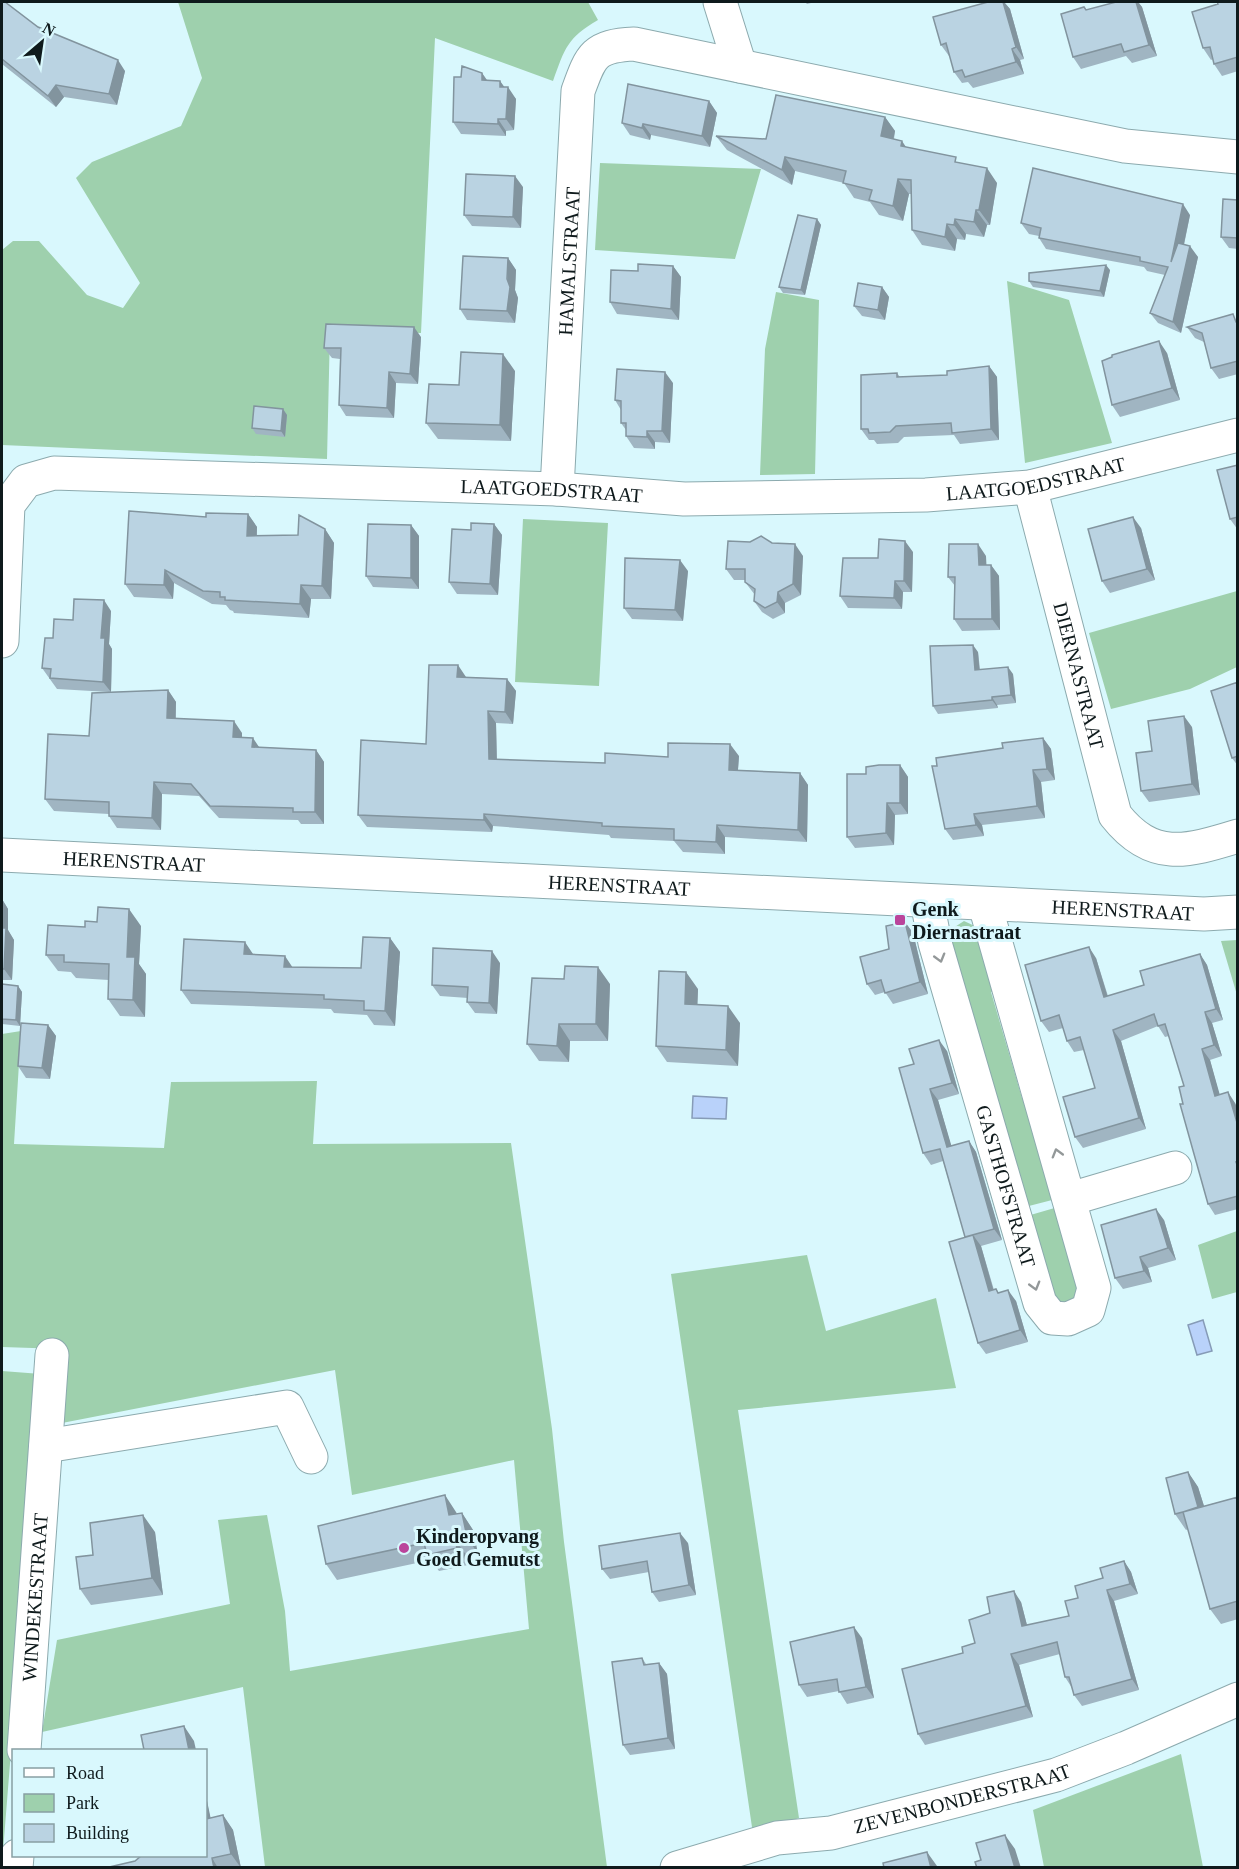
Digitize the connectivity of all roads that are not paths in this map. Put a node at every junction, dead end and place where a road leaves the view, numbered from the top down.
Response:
1 (720, 2) edge
2 (740, 66) junction
3 (1238, 157) edge
4 (1238, 435) edge
5 (1030, 487) junction
6 (557, 489) junction
7 (2, 641) edge
8 (1238, 836) edge
9 (2, 855) edge
10 (927, 901) junction
11 (985, 905) junction
12 (1238, 912) edge
13 (1175, 1168) dead end
14 (1070, 1199) junction
15 (52, 1355) dead end
16 (46, 1446) junction
17 (311, 1457) dead end
18 (1238, 1699) edge
19 (24, 1749) edge
20 (677, 1868) edge

1 - 2 street
2 - 3 street
2 - 6 street, HAMALSTRAAT
4 - 5 street, LAATGOEDSTRAAT
5 - 6 street, LAATGOEDSTRAAT
5 - 8 street, DIERNASTRAAT
6 - 7 street, LAATGOEDSTRAAT
9 - 10 street, HERENSTRAAT
10 - 11 street, HERENSTRAAT
10 -> 14 street, GASTHOFSTRAAT
11 - 12 street, HERENSTRAAT
14 -> 11 street, GASTHOFSTRAAT
13 - 14 street
15 - 16 street, WINDEKESTRAAT
16 - 17 street
16 - 19 street, WINDEKESTRAAT
18 - 20 street, ZEVENBONDERSTRAAT

